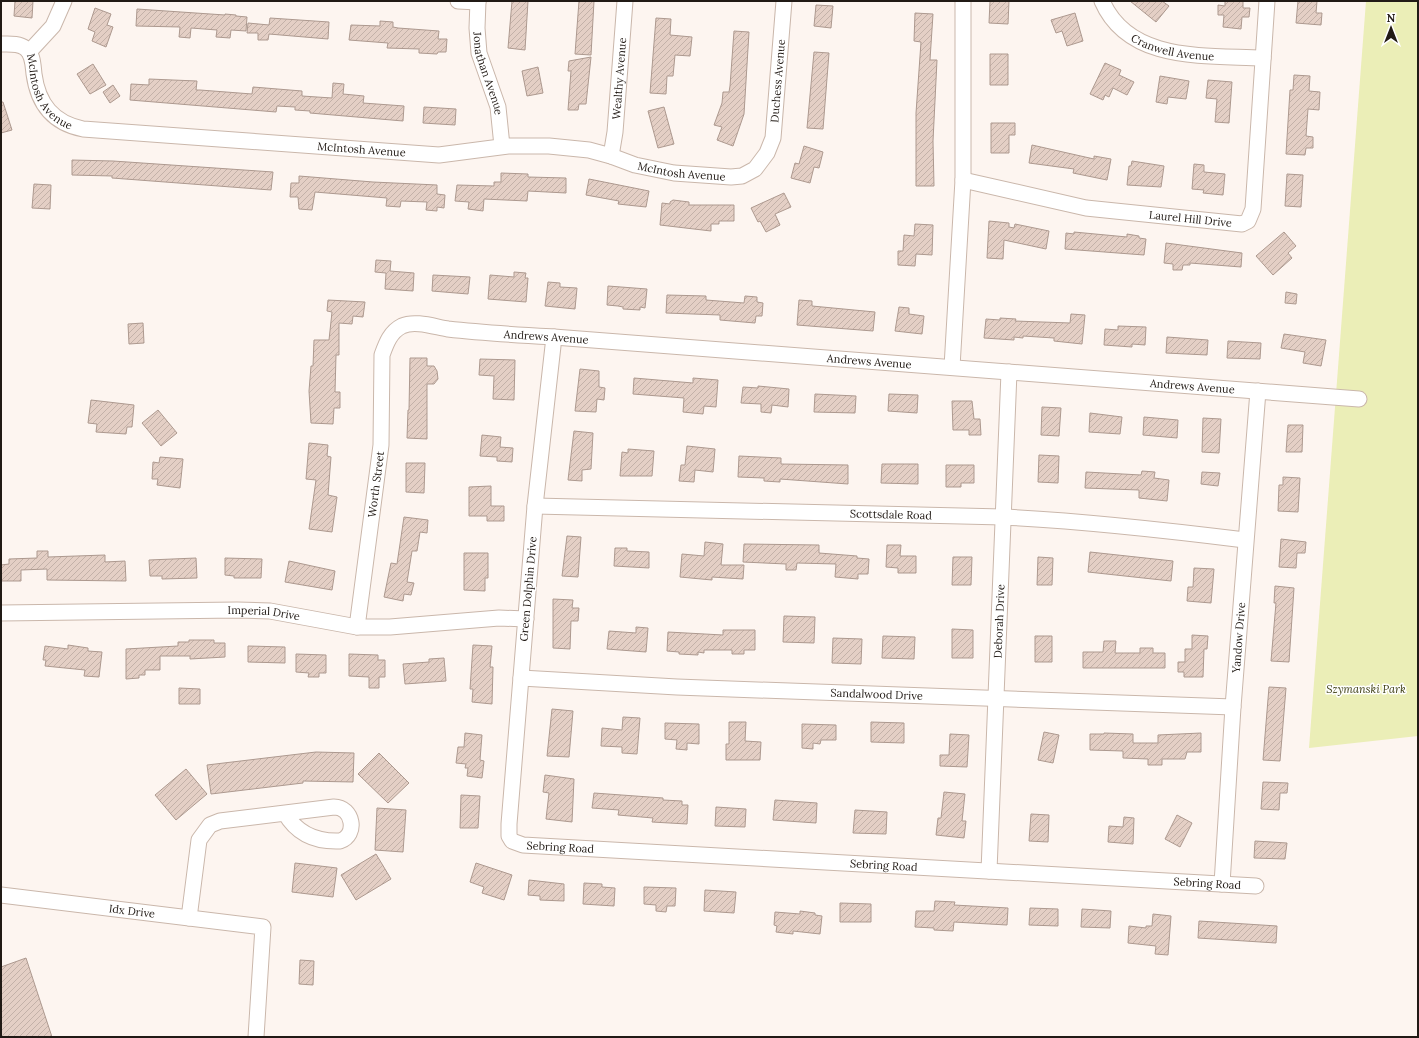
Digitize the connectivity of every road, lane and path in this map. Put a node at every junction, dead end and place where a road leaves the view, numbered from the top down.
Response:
1 (64, 1) edge
2 (458, 1) edge
3 (625, 1) edge
4 (784, 1) edge
5 (963, 1) edge
6 (1102, 1) edge
7 (1267, 1) edge
8 (478, 2) edge
9 (1, 44) edge
10 (29, 52) junction
11 (1263, 58) junction
12 (502, 146) junction
13 (611, 156) junction
14 (764, 159) joint
15 (962, 180) junction
16 (554, 337) junction
17 (386, 342) joint
18 (952, 367) junction
19 (1010, 372) junction
20 (1258, 391) junction
21 (1359, 399) dead end
22 (535, 506) junction
23 (1003, 517) junction
24 (1245, 540) junction
25 (1, 613) edge
26 (526, 619) junction
27 (357, 627) junction
28 (521, 678) junction
29 (997, 698) junction
30 (1233, 707) junction
31 (285, 813) dead end
32 (512, 841) joint
33 (989, 871) junction
34 (1222, 884) junction
35 (1256, 886) dead end
36 (1, 895) edge
37 (189, 918) junction
38 (256, 1037) edge

1 - 10 street
2 - 8 street
3 - 13 street, Wealthy Avenue
4 - 14 street, Duchess Avenue
5 - 15 street
6 - 11 street, Cranwell Avenue
7 - 11 street, Laurel Hill Drive
8 - 12 street, Jonathan Avenue
9 - 10 street, McIntosh Avenue
10 - 12 street, McIntosh Avenue
11 - 15 street, Laurel Hill Drive
12 - 13 street, McIntosh Avenue
13 - 14 street, McIntosh Avenue
15 - 18 street
16 - 17 street, Andrews Avenue
16 - 18 street, Andrews Avenue
16 - 22 street, Green Dolphin Drive
17 - 27 street, Worth Street
18 - 19 street, Andrews Avenue
19 - 20 street, Andrews Avenue
19 - 23 street, Deborah Drive
20 - 21 street, Andrews Avenue
20 - 24 street, Yandow Drive
22 - 23 street, Scottsdale Road
22 - 26 street, Green Dolphin Drive
23 - 24 street, Scottsdale Road
23 - 29 street, Deborah Drive
24 - 30 street, Yandow Drive
25 - 27 street, Imperial Drive
26 - 27 street, Imperial Drive
26 - 28 street, Green Dolphin Drive
28 - 29 street, Sandalwood Drive
28 - 32 street, Green Dolphin Drive
29 - 30 street, Sandalwood Drive
29 - 33 street, Deborah Drive
30 - 34 street, Yandow Drive
31 - 37 street
32 - 33 street, Sebring Road
33 - 34 street, Sebring Road
34 - 35 street, Sebring Road
36 - 37 street, Idx Drive
37 - 38 street, Idx Drive

